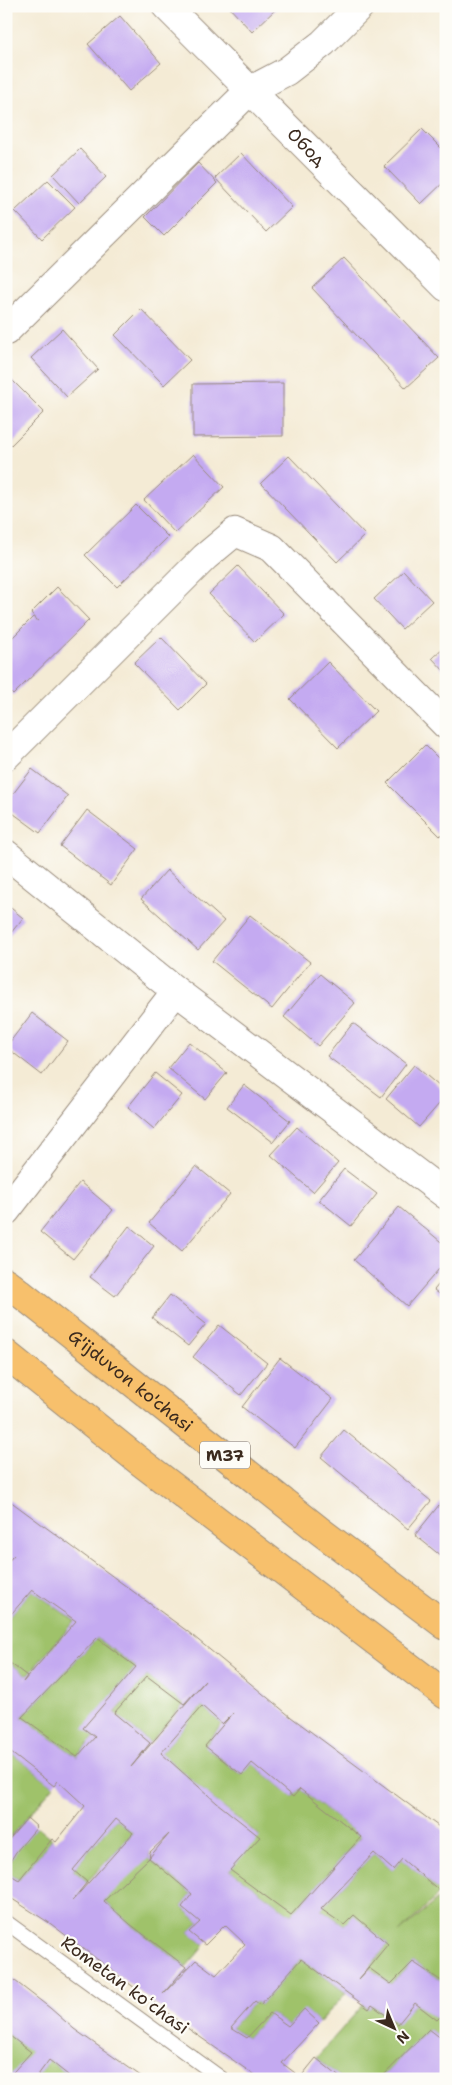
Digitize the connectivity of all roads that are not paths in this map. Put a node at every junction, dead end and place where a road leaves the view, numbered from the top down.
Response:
1 (166, 6) edge
2 (360, 6) edge
3 (249, 90) junction
4 (446, 287) edge
5 (6, 331) edge
6 (446, 725) edge
7 (6, 756) edge
8 (6, 854) edge
9 (176, 991) junction
10 (443, 1188) edge
11 (6, 1211) edge
12 (6, 1282) edge
13 (6, 1354) edge
14 (446, 1626) edge
15 (446, 1695) edge
16 (6, 1922) edge
17 (222, 2079) edge

1 - 3 street, Обод
2 - 3 street
3 - 4 street, Обод
3 - 5 street
6 - 7 street
8 - 9 street
9 - 10 street
9 - 11 street
12 - 14 main road, G'ijduvon ko'chasi / M37
13 - 15 main road
16 - 17 lane, Rometan koʻchasi

